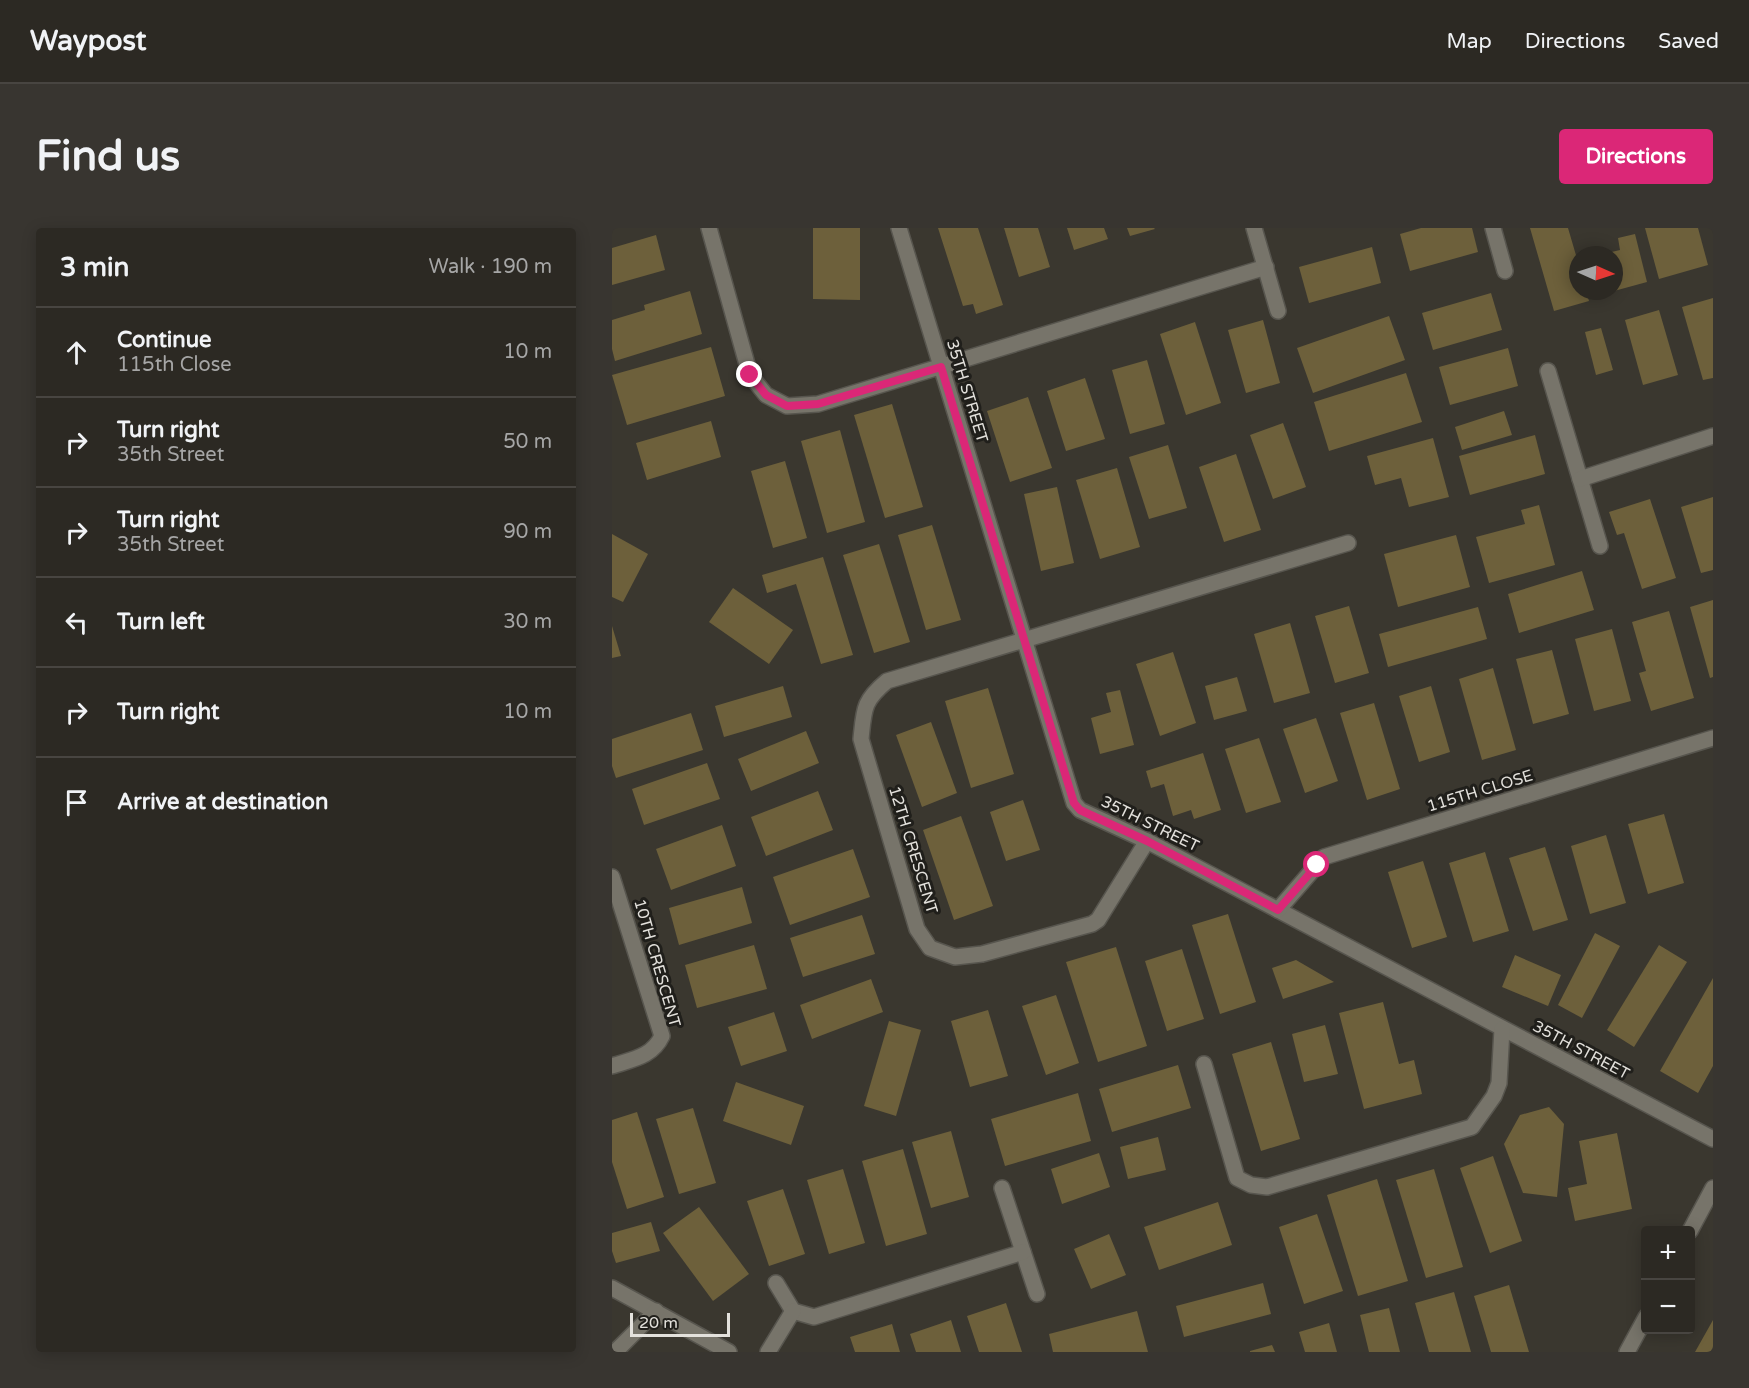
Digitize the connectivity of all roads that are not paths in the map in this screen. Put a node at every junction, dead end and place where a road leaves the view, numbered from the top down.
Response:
1 (709, 228) edge
2 (899, 228) edge
3 (1254, 228) edge
4 (1493, 228) edge
5 (1266, 267) junction
6 (1505, 271) dead end
7 (1278, 311) dead end
8 (941, 367) junction
9 (1548, 371) dead end
10 (1713, 436) edge
11 (1580, 479) junction
12 (1348, 543) dead end
13 (1600, 546) dead end
14 (1024, 640) junction
15 (1713, 738) edge
16 (1147, 841) junction
17 (612, 877) edge
18 (1278, 910) junction
19 (1502, 1029) junction
20 (1204, 1064) dead end
21 (612, 1066) edge
22 (1713, 1138) edge
23 (1002, 1188) dead end
24 (1713, 1188) edge
25 (1693, 1226) edge
26 (1023, 1252) junction
27 (776, 1283) dead end
28 (612, 1288) edge
29 (1037, 1294) dead end
30 (656, 1311) junction
31 (793, 1311) junction
32 (1641, 1326) edge
33 (615, 1352) edge
34 (729, 1352) edge
35 (768, 1352) edge
36 (1627, 1352) edge

1 - 8 street
2 - 8 street, 35TH STREET
3 - 5 street
4 - 6 street
5 - 7 street
5 - 8 street
8 - 14 street, 35TH STREET
9 - 11 street
10 - 11 street
11 - 13 street
12 - 14 street, 12TH CRESCENT
14 - 16 street, 35TH STREET
14 - 16 street, 12TH CRESCENT
15 - 18 street, 115TH CLOSE
16 - 18 street, 35TH STREET
17 - 21 street, 10TH CRESCENT
18 - 19 street, 35TH STREET
19 - 20 street
19 - 22 street, 35TH STREET
23 - 26 street
24 - 25 street
26 - 29 street
26 - 31 street
27 - 31 street
28 - 30 street
30 - 33 street
30 - 34 street
31 - 35 street
32 - 36 street

